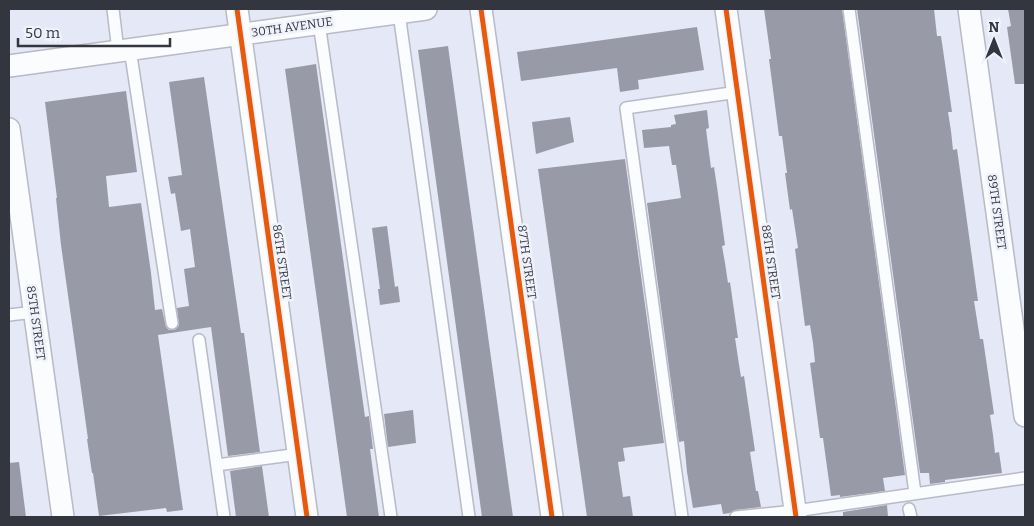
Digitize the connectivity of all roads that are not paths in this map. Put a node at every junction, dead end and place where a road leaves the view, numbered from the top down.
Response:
1 (112, 9) edge
2 (237, 9) edge
3 (426, 9) edge
4 (482, 9) edge
5 (726, 9) edge
6 (849, 9) edge
7 (969, 9) edge
8 (399, 12) junction
9 (318, 23) junction
10 (240, 34) junction
11 (124, 50) junction
12 (9, 66) edge
13 (738, 92) junction
14 (9, 129) edge
15 (34, 312) junction
16 (9, 316) edge
17 (172, 323) dead end
18 (199, 340) dead end
19 (1025, 416) edge
20 (299, 454) junction
21 (217, 465) junction
22 (1025, 478) edge
23 (915, 493) junction
24 (796, 514) edge
25 (63, 517) edge
26 (224, 517) edge
27 (307, 517) edge
28 (392, 517) edge
29 (469, 517) edge
30 (552, 517) edge
31 (682, 517) edge
32 (736, 517) edge

1 - 11 lane
2 - 10 street, 86TH STREET
3 - 8 street, 30TH AVENUE
4 - 30 street, 87TH STREET
5 - 13 street, 88TH STREET
6 - 23 lane
7 - 19 street, 89TH STREET
8 - 9 street, 30TH AVENUE
8 - 29 lane
9 - 10 street, 30TH AVENUE
9 - 28 lane
10 - 11 street, 30TH AVENUE
10 - 20 street, 86TH STREET
11 - 12 street, 30TH AVENUE
11 - 17 lane
13 - 24 street, 88TH STREET
13 - 31 lane
14 - 15 street, 85TH STREET
15 - 16 lane
15 - 25 street, 85TH STREET
18 - 21 lane
20 - 21 lane
20 - 27 street, 86TH STREET
21 - 26 lane
22 - 23 lane
23 - 24 lane
24 - 32 lane

